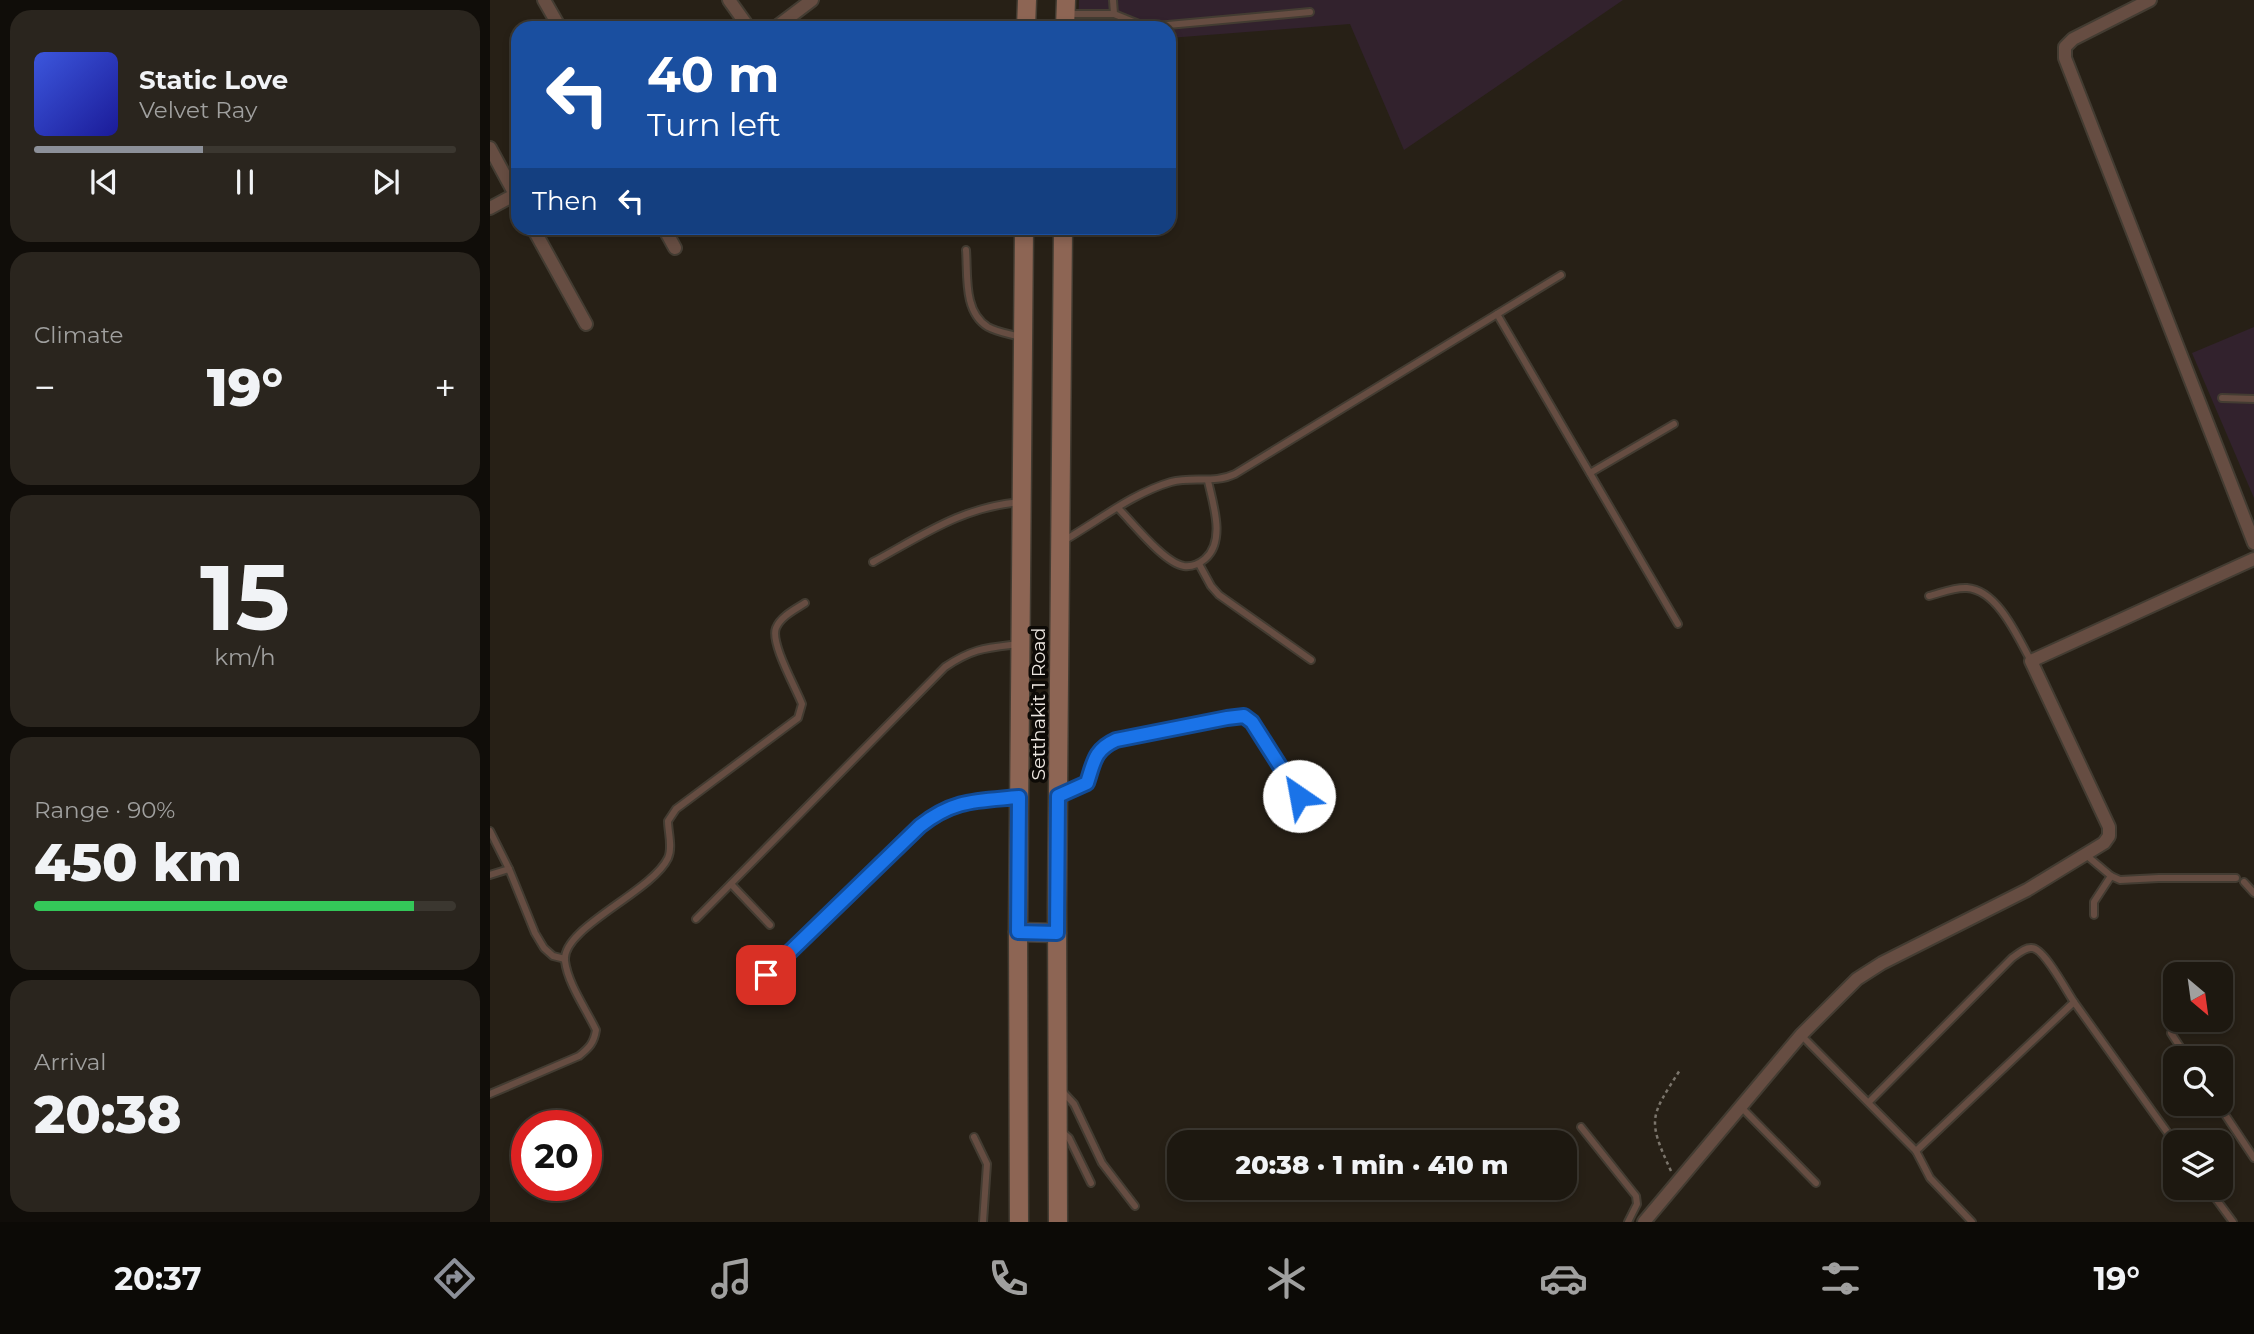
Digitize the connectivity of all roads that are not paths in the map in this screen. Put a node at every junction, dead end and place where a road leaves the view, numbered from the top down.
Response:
1 (544, 0) edge
2 (729, 0) edge
3 (812, 0) edge
4 (1027, 0) edge
5 (1113, 0) edge
6 (2151, 0) edge
7 (1310, 12) dead end
8 (1065, 14) edge
9 (1114, 14) junction
10 (556, 21) edge
11 (744, 21) edge
12 (784, 21) edge
13 (1026, 21) edge
14 (1131, 21) edge
15 (1176, 24) edge
16 (490, 148) edge
17 (511, 185) edge
18 (511, 199) edge
19 (490, 208) edge
20 (537, 235) edge
21 (668, 235) edge
22 (1024, 235) edge
23 (1063, 235) edge
24 (675, 248) dead end
25 (966, 250) dead end
26 (1561, 275) dead end
27 (1497, 314) junction
28 (586, 324) dead end
29 (1023, 338) junction
30 (2222, 398) dead end
31 (2254, 399) edge
32 (1674, 424) dead end
33 (1590, 473) junction
34 (1208, 481) junction
35 (1022, 502) junction
36 (1118, 509) junction
37 (1060, 543) junction
38 (2254, 543) edge
39 (2254, 559) edge
40 (873, 562) dead end
41 (1199, 564) junction
42 (1929, 597) dead end
43 (805, 603) dead end
44 (1678, 624) dead end
45 (1021, 643) junction
46 (1311, 660) dead end
47 (2031, 661) junction
48 (1058, 796) junction
49 (1299, 796) dead end
50 (1019, 797) junction
51 (490, 831) edge
52 (2086, 855) junction
53 (509, 869) junction
54 (490, 875) edge
55 (2111, 876) junction
56 (731, 884) junction
57 (2254, 893) edge
58 (2094, 915) dead end
59 (696, 919) dead end
60 (770, 925) dead end
61 (1018, 932) junction
62 (1057, 933) junction
63 (565, 959) junction
64 (747, 994) dead end
65 (2074, 1002) junction
66 (2171, 1033) dead end
67 (1801, 1035) junction
68 (2180, 1046) edge
69 (1057, 1088) junction
70 (490, 1094) edge
71 (1870, 1102) junction
72 (1741, 1107) junction
73 (2226, 1116) edge
74 (1581, 1127) dead end
75 (1058, 1129) junction
76 (2166, 1130) edge
77 (974, 1137) dead end
78 (1916, 1151) junction
79 (2254, 1158) edge
80 (1091, 1183) dead end
81 (1816, 1183) dead end
82 (2217, 1200) edge
83 (1135, 1206) dead end
84 (1646, 1221) edge
85 (983, 1222) edge
86 (1019, 1222) edge
87 (1058, 1222) edge
88 (1628, 1222) edge
89 (1972, 1222) edge
90 (2233, 1222) edge

1 - 10 street
2 - 11 street
3 - 12 street
4 - 13 main road
5 - 9 lane
6 - 38 street
7 - 15 lane
8 - 9 lane
9 - 14 lane
16 - 17 street
18 - 19 street
20 - 28 street
21 - 24 street
22 - 29 main road, Setthakit 1 Road
23 - 37 main road, Setthakit 1 Road
25 - 29 lane
26 - 27 lane
27 - 33 lane
27 - 34 lane
29 - 35 main road, Setthakit 1 Road
30 - 31 lane
32 - 33 lane
33 - 44 lane
34 - 36 lane
34 - 41 lane
35 - 40 lane
35 - 45 main road, Setthakit 1 Road
36 - 37 lane
36 - 41 lane
37 - 48 main road, Setthakit 1 Road
39 - 47 street
41 - 46 lane
42 - 47 lane
43 - 63 lane
45 - 50 main road, Setthakit 1 Road
45 - 56 lane
47 - 52 street
48 - 49 lane
48 - 62 main road, Setthakit 1 Road
50 - 61 main road, Setthakit 1 Road
50 - 64 lane
51 - 53 lane
52 - 55 lane
52 - 67 street
53 - 54 lane
53 - 63 lane
55 - 57 lane
55 - 58 lane
56 - 59 lane
56 - 60 lane
61 - 62 main road
61 - 86 main road, Setthakit 1 Road
62 - 69 main road, Setthakit 1 Road
63 - 70 lane
65 - 71 lane
65 - 76 lane
65 - 78 lane
66 - 68 lane
67 - 71 lane
67 - 72 street
69 - 75 main road, Setthakit 1 Road
69 - 83 lane
71 - 78 lane
72 - 81 lane
72 - 84 street
73 - 79 lane
74 - 88 lane
75 - 80 lane
75 - 87 main road, Setthakit 1 Road
77 - 85 lane
78 - 89 lane
82 - 90 lane

